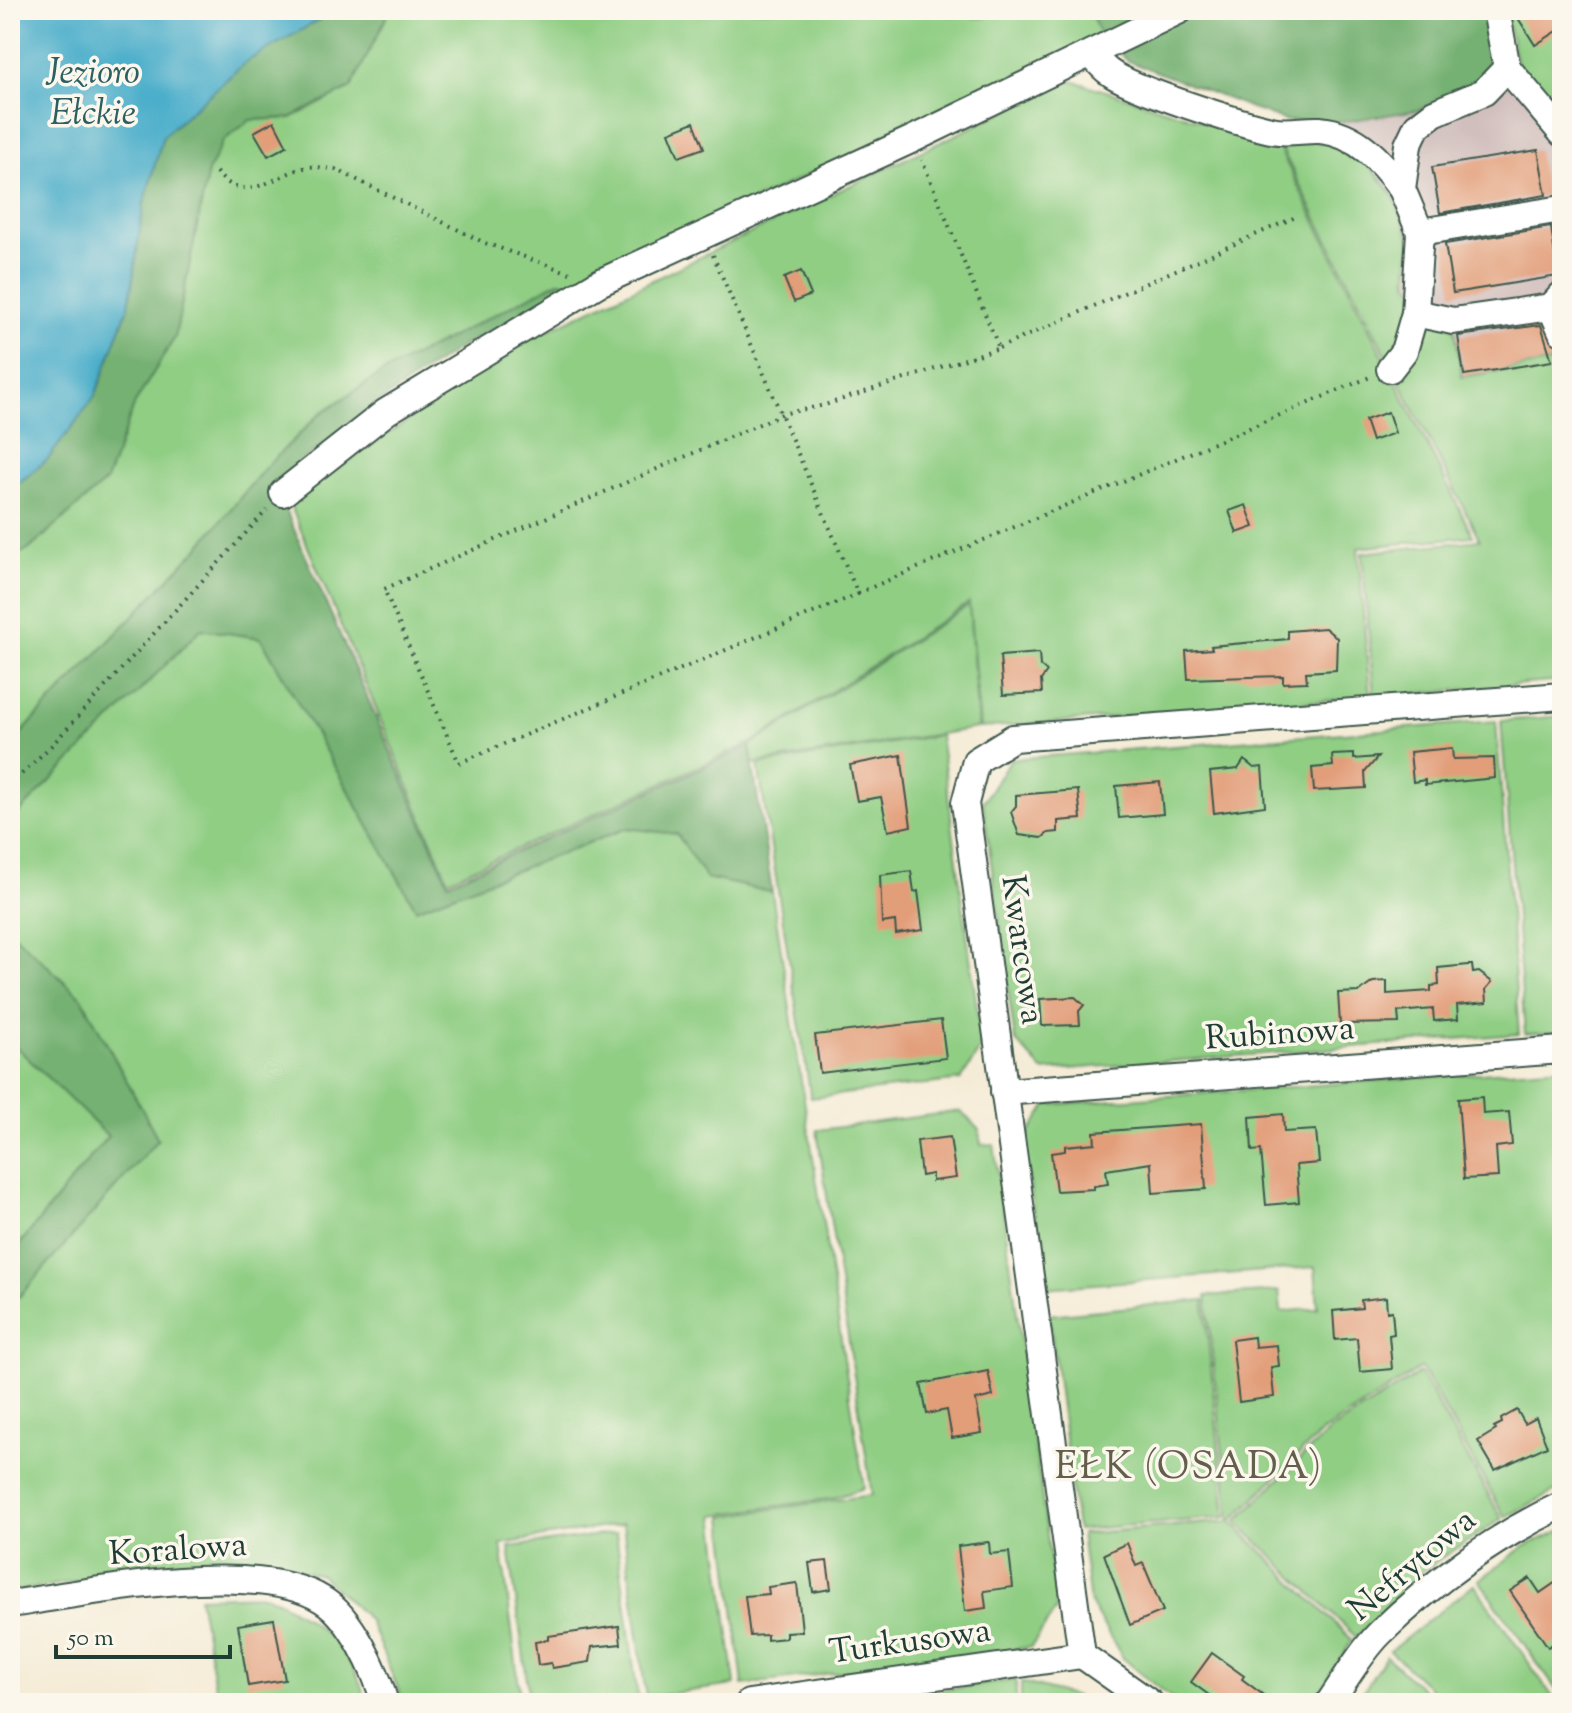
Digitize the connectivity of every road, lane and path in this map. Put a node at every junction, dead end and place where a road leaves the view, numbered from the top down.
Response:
1 (1180, 10) edge
2 (1496, 10) edge
3 (1091, 54) junction
4 (1507, 68) junction
5 (1562, 133) edge
6 (913, 139) junction
7 (216, 172) dead end
8 (1402, 189) junction
9 (1562, 209) edge
10 (1298, 216) dead end
11 (1420, 232) junction
12 (705, 236) junction
13 (599, 283) junction
14 (1556, 301) edge
15 (1415, 313) junction
16 (1562, 332) edge
17 (999, 348) junction
18 (1390, 369) joint
19 (782, 414) junction
20 (283, 493) joint
21 (858, 594) junction
22 (1562, 696) edge
23 (10, 785) edge
24 (1562, 1050) edge
25 (1004, 1092) junction
26 (1562, 1505) edge
27 (10, 1604) edge
28 (1082, 1655) junction
29 (385, 1703) edge
30 (749, 1703) edge
31 (1150, 1703) edge
32 (1329, 1703) edge

1 - 3 street
2 - 4 street
3 - 6 street
3 - 8 street
4 - 5 street
4 - 8 street
6 - 12 street
6 - 17 path
7 - 13 path
8 - 11 street
9 - 11 street
10 - 17 path
11 - 15 street
12 - 13 street
12 - 19 path
13 - 20 street
14 - 15 street
14 - 16 street
15 - 18 street
17 - 19 path
18 - 21 path
19 - 21 path
19 - 21 path
20 - 23 path
22 - 25 street, Kwarcowa
24 - 25 street, Rubinowa
25 - 28 street, Kwarcowa
26 - 32 street, Nefrytowa
27 - 29 street, Koralowa
28 - 30 street, Turkusowa
28 - 31 street

